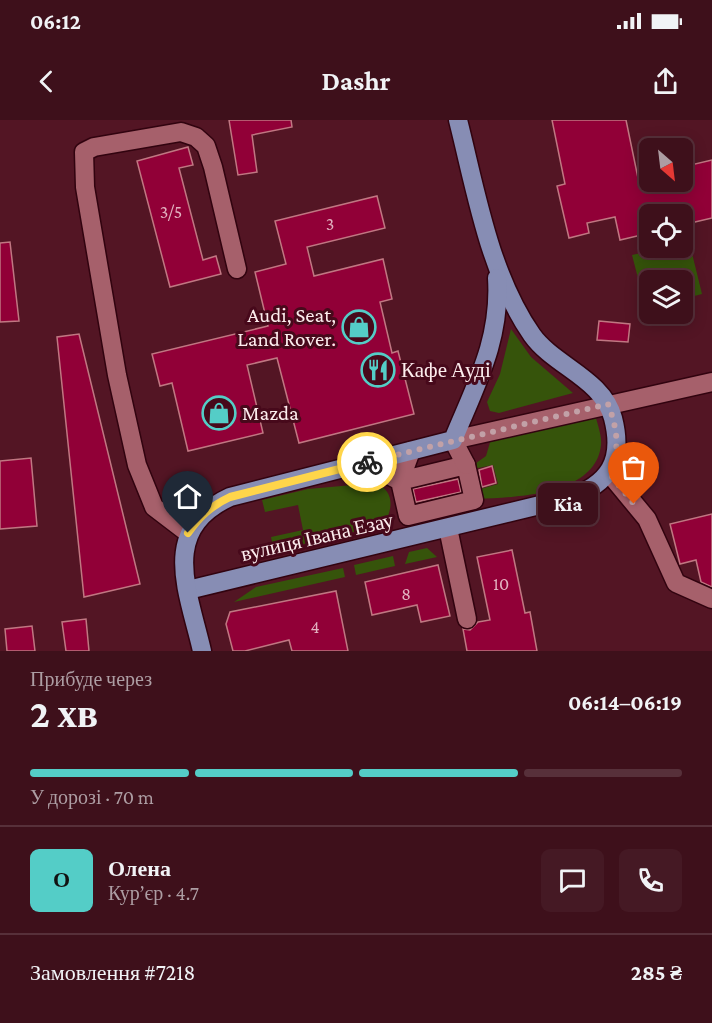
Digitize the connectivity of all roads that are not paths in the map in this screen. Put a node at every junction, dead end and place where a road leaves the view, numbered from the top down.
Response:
1 (459, 123) edge
2 (496, 263) junction
3 (237, 268) dead end
4 (712, 382) edge
5 (608, 404) junction
6 (453, 440) junction
7 (411, 451) junction
8 (365, 463) junction
9 (466, 465) junction
10 (609, 473) junction
11 (400, 481) junction
12 (474, 500) junction
13 (408, 516) junction
14 (494, 517) junction
15 (448, 528) junction
16 (188, 533) junction
17 (392, 542) junction
18 (188, 590) junction
19 (712, 599) edge
20 (467, 619) dead end
21 (202, 651) edge

1 - 2 main road
2 - 5 main road
2 - 6 main road
3 - 16 street
4 - 5 street
5 - 6 street
5 - 10 main road
6 - 7 main road
6 - 9 street
7 - 8 main road
7 - 11 street
8 - 11 street
8 - 16 main road
9 - 11 street
9 - 12 street
10 - 14 main road, вулиця Івана Езау
10 - 19 street
11 - 13 street
12 - 13 street
12 - 14 street
13 - 17 street
14 - 15 main road, вулиця Івана Езау
15 - 17 main road, вулиця Івана Езау
15 - 20 street
16 - 18 main road
17 - 18 main road, вулиця Івана Езау
18 - 21 main road

